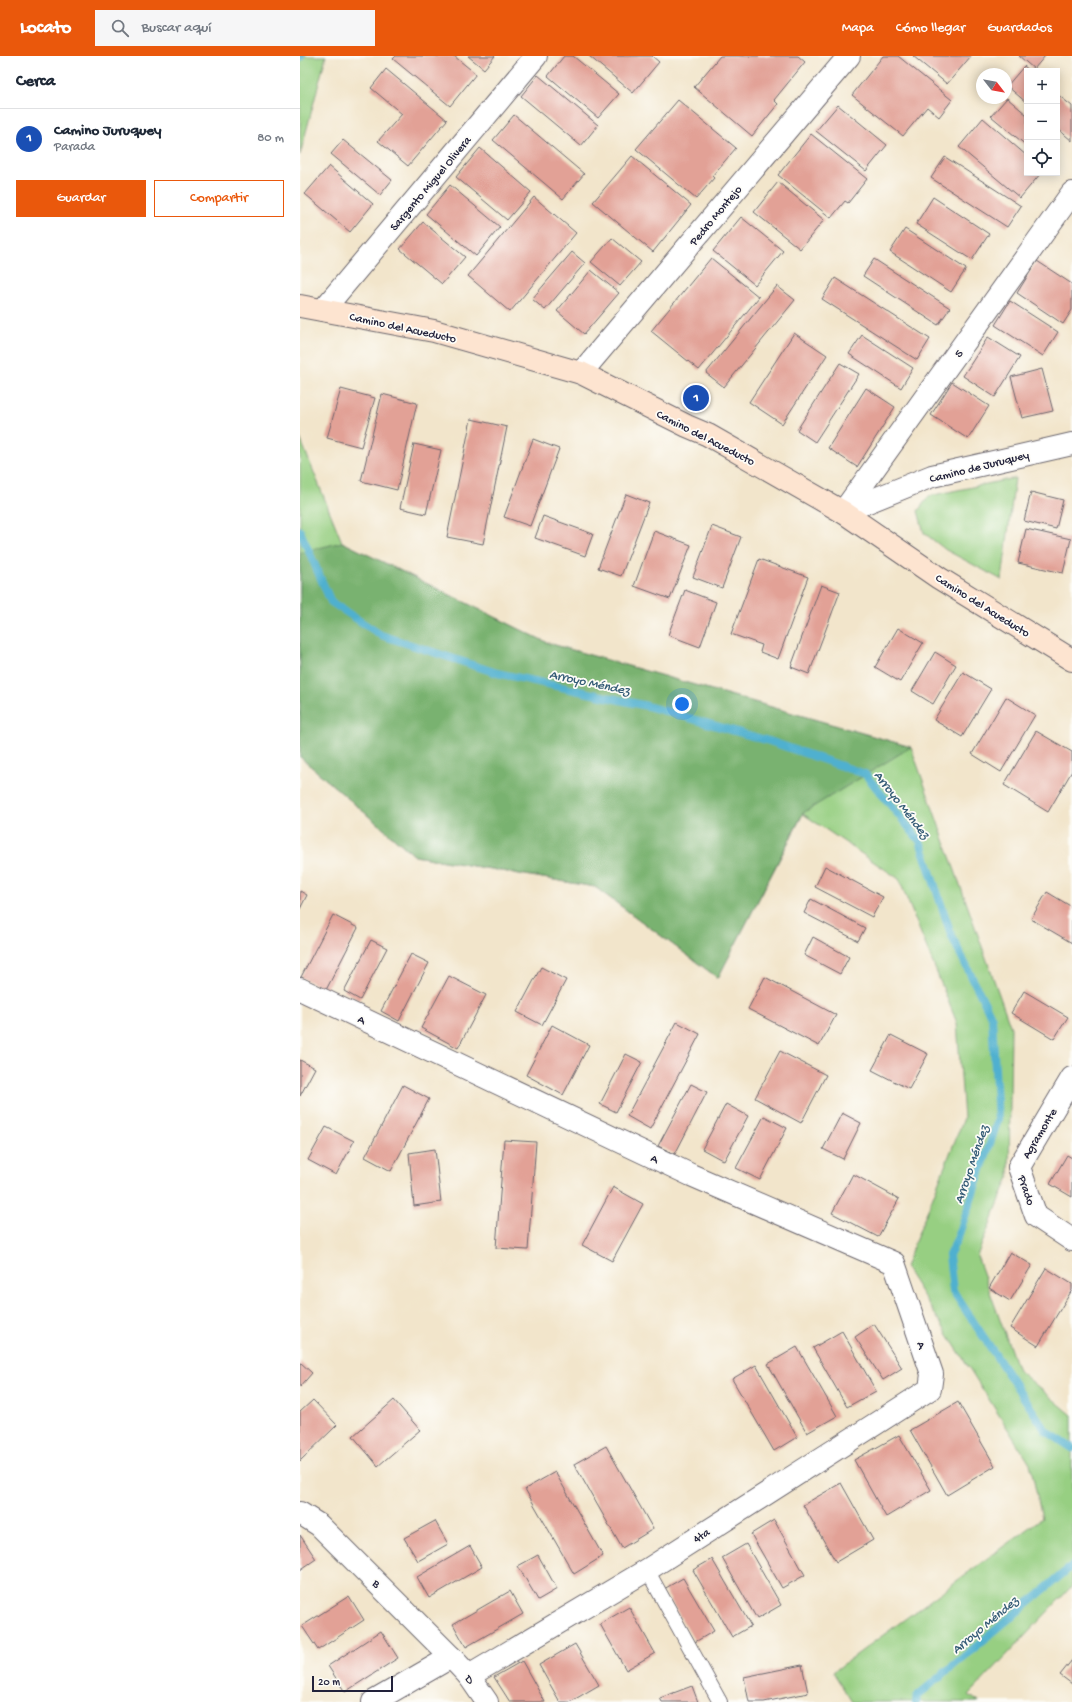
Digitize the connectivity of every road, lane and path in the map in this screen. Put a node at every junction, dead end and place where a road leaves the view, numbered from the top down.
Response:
1 (536, 56) edge
2 (849, 56) edge
3 (1072, 193) edge
4 (300, 306) edge
5 (323, 310) junction
6 (580, 373) junction
7 (1072, 444) edge
8 (843, 512) junction
9 (1072, 660) edge
10 (300, 989) edge
11 (1072, 1078) edge
12 (1019, 1167) joint
13 (1072, 1240) edge
14 (930, 1388) joint
15 (300, 1513) edge
16 (647, 1570) junction
17 (451, 1658) junction
18 (469, 1676) junction
19 (373, 1702) edge
20 (487, 1702) edge
21 (720, 1702) edge

1 - 5 street, Sargento Miguel Olivera
2 - 6 street, Pedro Montejo
3 - 8 street, 5
4 - 5 main road, Camino del Acueducto
5 - 6 main road, Camino del Acueducto
6 - 8 main road, Camino del Acueducto
7 - 8 street, Camino de Juruquey
8 - 9 main road, Camino del Acueducto
10 - 14 street, A
11 - 12 street, Agramonte
12 - 13 street, Prado
14 - 16 street, 4ta
15 - 17 street, B
16 - 18 street, 4ta
16 - 21 lane
17 - 18 street, D
17 - 19 street
18 - 20 street, D

